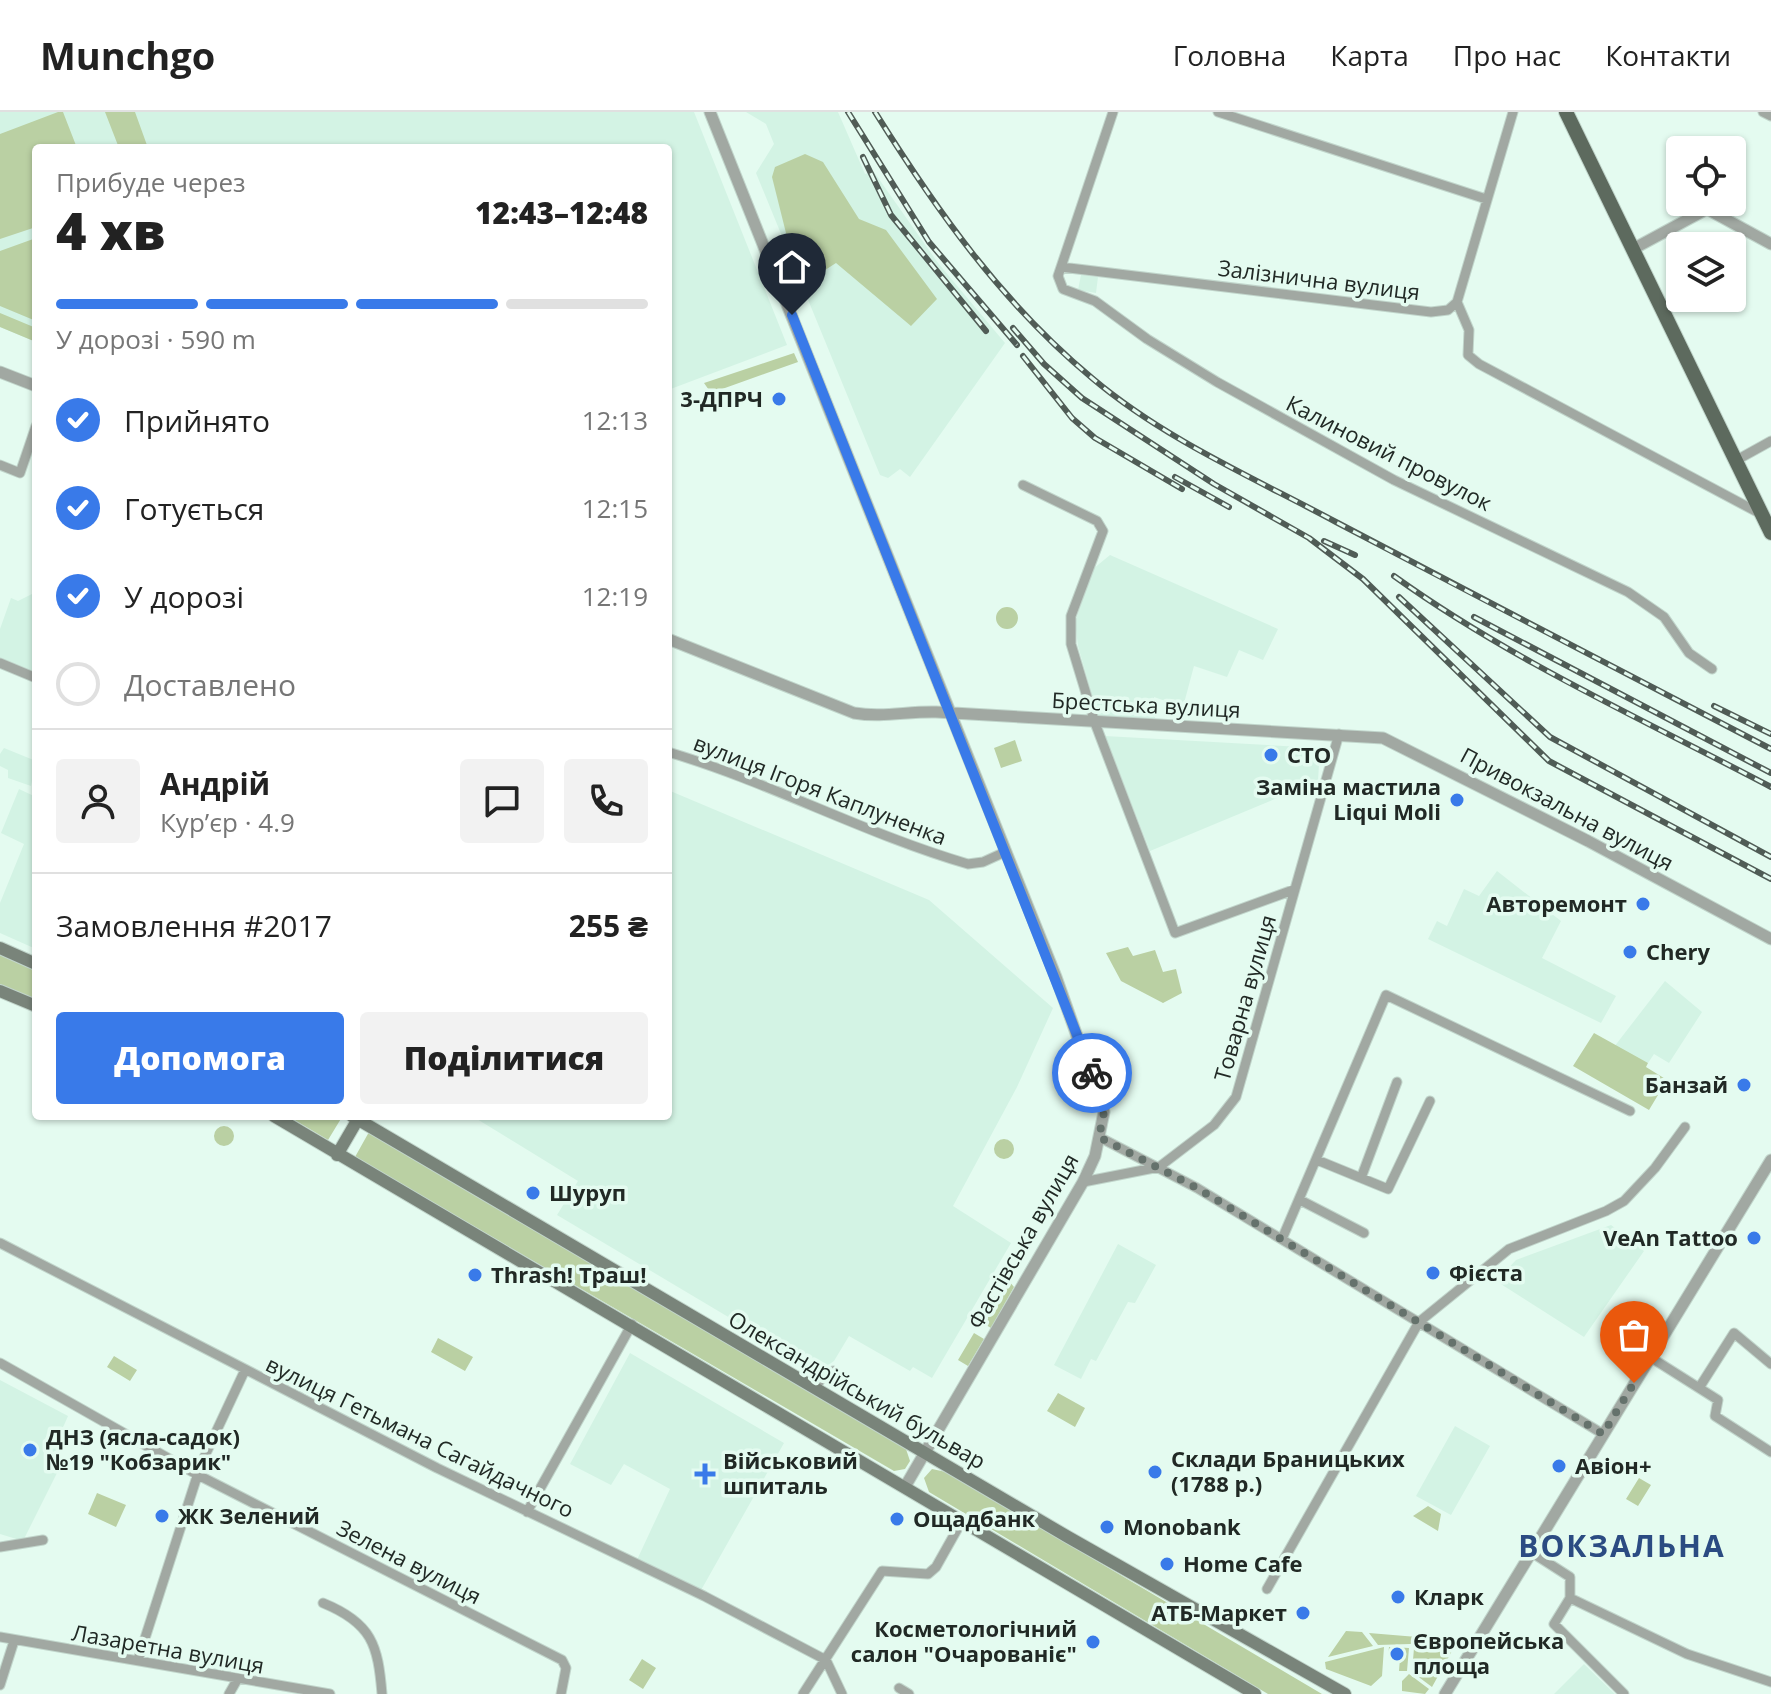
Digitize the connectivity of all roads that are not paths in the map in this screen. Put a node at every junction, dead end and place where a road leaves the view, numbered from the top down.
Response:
1 (710, 112) edge
2 (1113, 112) edge
3 (1218, 112) edge
4 (1513, 112) edge
5 (1566, 112) edge
6 (1763, 112) edge
7 (1771, 116) edge
8 (1486, 199) junction
9 (1771, 244) edge
10 (1633, 249) junction
11 (1061, 267) junction
12 (1457, 302) junction
13 (0, 372) edge
14 (32, 384) edge
15 (32, 438) edge
16 (1771, 441) edge
17 (1735, 461) junction
18 (0, 465) edge
19 (1023, 485) dead end
20 (1767, 517) edge
21 (1771, 533) edge
22 (672, 641) edge
23 (0, 663) edge
24 (1712, 669) dead end
25 (32, 676) edge
26 (951, 712) junction
27 (1095, 723) junction
28 (1339, 734) junction
29 (672, 753) edge
30 (1005, 852) junction
31 (1293, 890) junction
32 (1771, 939) edge
33 (0, 948) edge
34 (32, 962) edge
35 (0, 991) edge
36 (32, 1004) edge
37 (1397, 1082) dead end
38 (1430, 1101) dead end
39 (1630, 1111) dead end
40 (280, 1120) edge
41 (354, 1120) edge
42 (358, 1120) edge
43 (1685, 1127) dead end
44 (1099, 1137) junction
45 (337, 1155) junction
46 (1317, 1160) junction
47 (1771, 1160) edge
48 (1159, 1167) junction
49 (1361, 1178) junction
50 (1083, 1182) junction
51 (1300, 1200) junction
52 (1364, 1233) dead end
53 (1282, 1239) junction
54 (0, 1243) edge
55 (1419, 1322) junction
56 (632, 1324) junction
57 (1650, 1357) junction
58 (0, 1363) edge
59 (1771, 1364) edge
60 (245, 1370) junction
61 (833, 1371) dead end
62 (815, 1388) junction
63 (1699, 1388) junction
64 (1603, 1434) junction
65 (924, 1452) junction
66 (1771, 1452) edge
67 (198, 1475) junction
68 (906, 1485) junction
69 (527, 1512) junction
70 (963, 1519) junction
71 (43, 1540) dead end
72 (0, 1547) edge
73 (1531, 1552) junction
74 (1267, 1589) dead end
75 (1570, 1598) junction
76 (323, 1603) dead end
77 (0, 1637) edge
78 (14, 1641) junction
79 (138, 1660) junction
80 (826, 1660) junction
81 (237, 1680) junction
82 (1771, 1682) edge
83 (0, 1685) edge
84 (899, 1688) dead end
85 (229, 1694) edge
86 (330, 1694) edge
87 (382, 1694) edge
88 (561, 1694) edge
89 (803, 1694) edge
90 (842, 1694) edge
91 (909, 1694) edge
92 (1255, 1694) edge
93 (1345, 1694) edge
94 (1445, 1694) edge
95 (1624, 1694) edge

1 - 26 street, Фастівська вулиця
2 - 11 street
3 - 8 street
4 - 8 street
5 - 10 main road
6 - 7 street
8 - 12 street
9 - 10 street
10 - 17 main road
11 - 12 street, Залізнична вулиця
11 - 24 street, Калиновий провулок
12 - 20 street
13 - 14 street
15 - 18 street
16 - 17 street
17 - 20 main road
19 - 27 street
20 - 21 main road
22 - 26 street, Брестська вулиця
23 - 25 street
26 - 27 street, Брестська вулиця
26 - 30 street, Фастівська вулиця
27 - 28 street, Брестська вулиця
27 - 31 street
28 - 31 street, Товарна вулиця
28 - 32 street, Привокзальна вулиця
29 - 30 street, вулиця Ігоря Каплуненка
30 - 44 street, Фастівська вулиця
31 - 48 street, Товарна вулиця
33 - 34 main road
35 - 36 main road
37 - 49 street
38 - 49 street
39 - 46 street
40 - 45 main road
41 - 45 main road
42 - 62 main road, Олександрійський бульвар
43 - 55 street
44 - 48 street
44 - 50 street, Фастівська вулиця
45 - 56 main road
46 - 49 street
46 - 51 street
47 - 57 street
48 - 50 street, Товарна вулиця
48 - 53 street
50 - 65 street, Фастівська вулиця
51 - 52 street
51 - 53 street
53 - 55 street
54 - 60 street, вулиця Гетьмана Сагайдачного
55 - 64 street
55 - 74 street
56 - 68 main road
56 - 69 street
57 - 63 street
57 - 64 street
58 - 67 street, Зелена вулиця
59 - 63 street
60 - 67 street
60 - 69 street, вулиця Гетьмана Сагайдачного
61 - 62 street
62 - 65 main road, Олександрійський бульвар
63 - 66 street
64 - 73 street
65 - 68 street, Фастівська вулиця
65 - 93 main road, Олександрійський бульвар
67 - 79 street
67 - 88 street, Зелена вулиця
68 - 70 main road
69 - 80 street, вулиця Гетьмана Сагайдачного
70 - 80 street
70 - 92 main road
71 - 72 street
73 - 75 street
73 - 94 street
75 - 82 street
75 - 95 street
76 - 87 street
77 - 78 street, Лазаретна вулиця
78 - 79 street, Лазаретна вулиця
78 - 83 street
79 - 81 street, Лазаретна вулиця
80 - 89 street
80 - 90 street
81 - 85 street
81 - 86 street, Лазаретна вулиця
84 - 91 street

